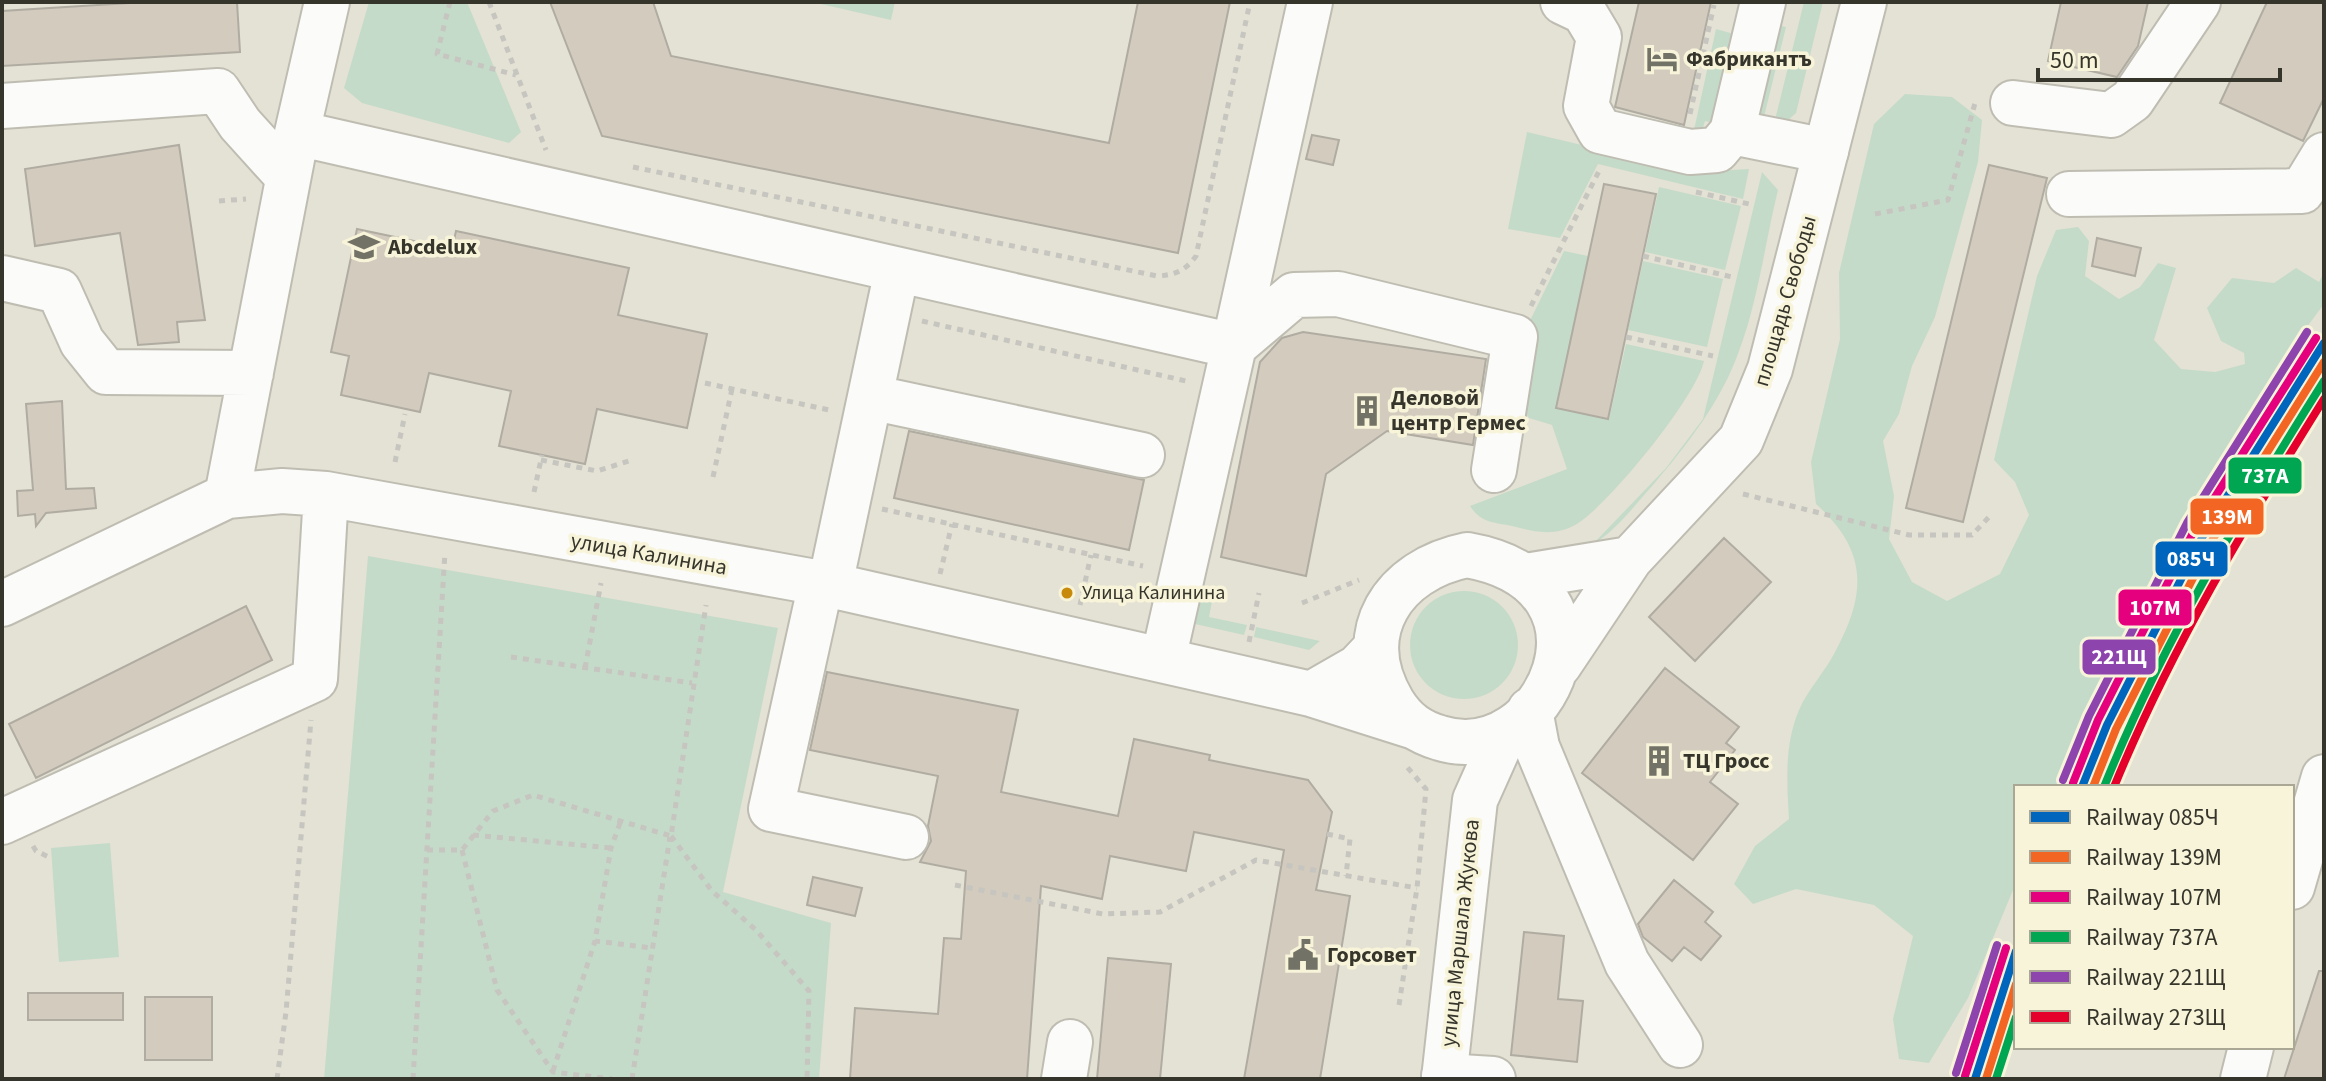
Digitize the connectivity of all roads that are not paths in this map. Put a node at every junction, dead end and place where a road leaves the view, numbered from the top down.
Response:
1 (327, 2) edge
2 (1310, 2) edge
3 (1563, 2) edge
4 (1763, 2) edge
5 (1864, 2) edge
6 (2198, 2) edge
7 (1995, 98) road end
8 (4, 108) edge
9 (1732, 132) junction
10 (297, 133) junction
11 (1826, 151) junction
12 (2324, 155) edge
13 (271, 188) junction
14 (2069, 194) dead end
15 (897, 270) junction
16 (2, 278) edge
17 (1234, 346) junction
18 (251, 373) junction
19 (850, 403) junction
20 (1142, 455) dead end
21 (1494, 470) dead end
22 (326, 494) junction
23 (227, 496) junction
24 (1630, 559) junction
25 (1525, 576) junction
26 (826, 584) junction
27 (2, 604) edge
28 (1376, 648) junction
29 (1163, 660) junction
30 (1559, 665) junction
31 (1311, 694) junction
32 (1518, 722) junction
33 (1413, 740) junction
34 (2324, 777) edge
35 (1478, 788) junction
36 (2, 822) edge
37 (2315, 836) edge
38 (906, 837) dead end
39 (2294, 883) edge
40 (1680, 1045) dead end
41 (2250, 1049) edge
42 (1444, 1077) edge
43 (1493, 1079) edge
44 (2243, 1079) edge

1 - 10 street
2 - 17 street
3 - 9 street
4 - 9 street
5 - 11 street, площадь Свободы
6 - 7 street
8 - 13 street
9 - 11 street
10 - 13 street
10 - 15 street
11 - 24 street, площадь Свободы
12 - 14 street
13 - 18 street
15 - 17 street
15 - 19 street
16 - 18 street
17 - 21 street
17 - 29 street
18 - 23 street
19 - 20 street
19 - 26 street
22 - 23 street, улица Калинина
22 - 26 street, улица Калинина
22 - 36 street
23 - 27 street, улица Калинина
24 - 25 street
24 - 30 street, площадь Свободы
25 - 28 street
25 - 30 street
26 - 29 street, улица Калинина
26 - 38 street
28 - 31 street
28 - 33 street
29 - 31 street, улица Калинина
30 - 32 street
31 - 33 street, улица Калинина
32 - 33 street
32 - 35 street, улица Маршала Жукова
32 - 40 street
33 - 35 street, улица Маршала Жукова
34 - 37 street
35 - 42 street, улица Маршала Жукова
37 - 39 street
41 - 44 street
42 - 43 street

